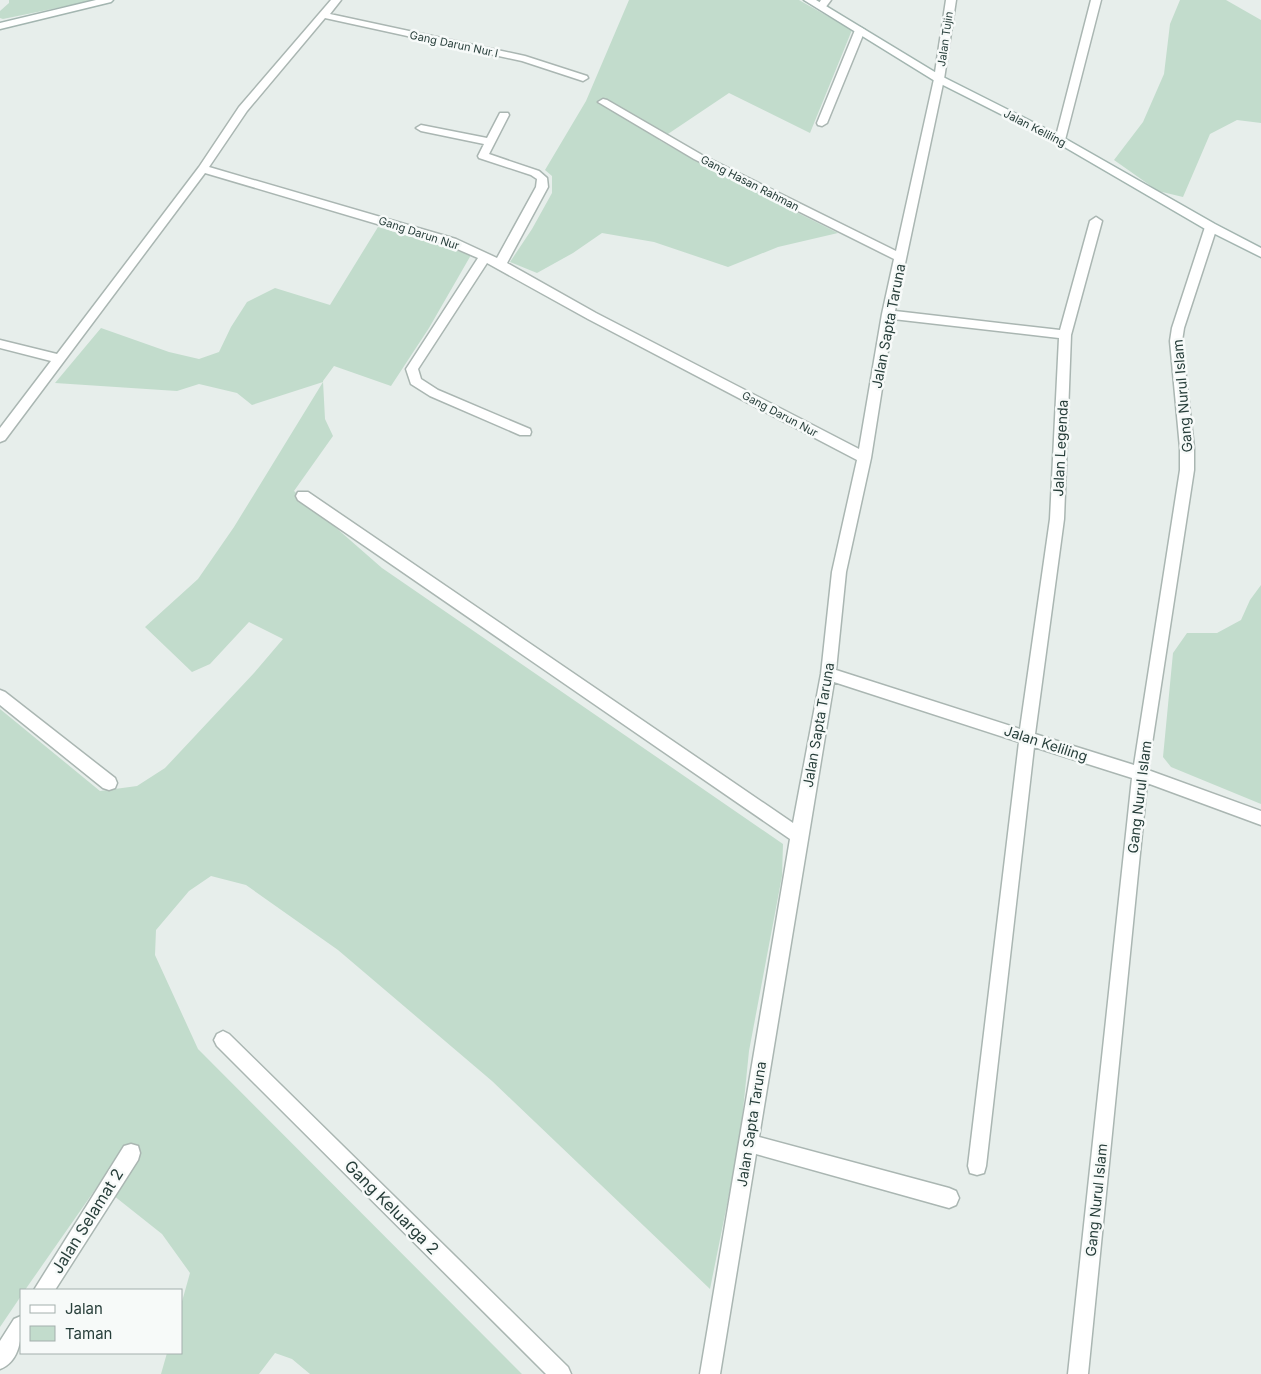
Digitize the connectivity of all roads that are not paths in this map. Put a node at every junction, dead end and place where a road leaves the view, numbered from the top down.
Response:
1 (108, 0) edge
2 (336, 0) edge
3 (809, 0) edge
4 (950, 0) edge
5 (1096, 0) edge
6 (824, 3) edge
7 (323, 15) junction
8 (0, 26) edge
9 (860, 30) junction
10 (583, 78) dead end
11 (939, 79) junction
12 (603, 102) dead end
13 (504, 115) dead end
14 (822, 123) dead end
15 (421, 128) dead end
16 (1060, 140) junction
17 (490, 142) junction
18 (203, 169) junction
19 (1096, 221) dead end
20 (1211, 227) junction
21 (1261, 254) edge
22 (485, 256) junction
23 (901, 258) junction
24 (500, 264) junction
25 (888, 314) junction
26 (1065, 336) junction
27 (0, 344) edge
28 (60, 359) junction
29 (524, 432) dead end
30 (0, 437) edge
31 (864, 458) junction
32 (303, 496) dead end
33 (828, 674) junction
34 (0, 696) edge
35 (1028, 737) junction
36 (1140, 774) junction
37 (109, 783) dead end
38 (1261, 818) edge
39 (799, 836) junction
40 (223, 1040) dead end
41 (748, 1143) junction
42 (131, 1153) dead end
43 (978, 1166) dead end
44 (949, 1198) dead end
45 (45, 1289) edge
46 (20, 1328) edge
47 (0, 1359) edge
48 (561, 1374) edge
49 (710, 1374) edge
50 (1078, 1374) edge

1 - 8 street
2 - 7 street
3 - 6 street, Jalan Keliling
4 - 11 street, Jalan Tujin
5 - 16 street
6 - 9 street, Jalan Keliling
7 - 10 street, Gang Darun Nur I
7 - 18 street
9 - 11 street, Jalan Keliling
9 - 14 street
11 - 16 street, Jalan Keliling
11 - 23 street, Jalan Sapta Taruna
12 - 23 street, Gang Hasan Rahman
13 - 17 street
15 - 17 street
16 - 20 street, Jalan Keliling
17 - 24 street
18 - 22 street, Gang Darun Nur
18 - 28 street
19 - 26 street, Jalan Legenda
20 - 21 street, Jalan Keliling
20 - 36 street, Gang Nurul Islam
22 - 24 street, Gang Darun Nur
22 - 29 street
23 - 25 street, Jalan Sapta Taruna
24 - 31 street, Gang Darun Nur
25 - 26 street
25 - 31 street, Jalan Sapta Taruna
26 - 35 street, Jalan Legenda
27 - 28 street
28 - 30 street
31 - 33 street, Jalan Sapta Taruna
32 - 39 street
33 - 35 street, Jalan Keliling
33 - 39 street, Jalan Sapta Taruna
34 - 37 street
35 - 36 street, Jalan Keliling
35 - 43 street, Jalan Legenda
36 - 38 street, Jalan Keliling
36 - 50 street, Gang Nurul Islam
39 - 41 street, Jalan Sapta Taruna
40 - 48 street, Gang Keluarga 2
41 - 44 street
41 - 49 street, Jalan Sapta Taruna
42 - 45 street, Jalan Selamat 2
46 - 47 street

